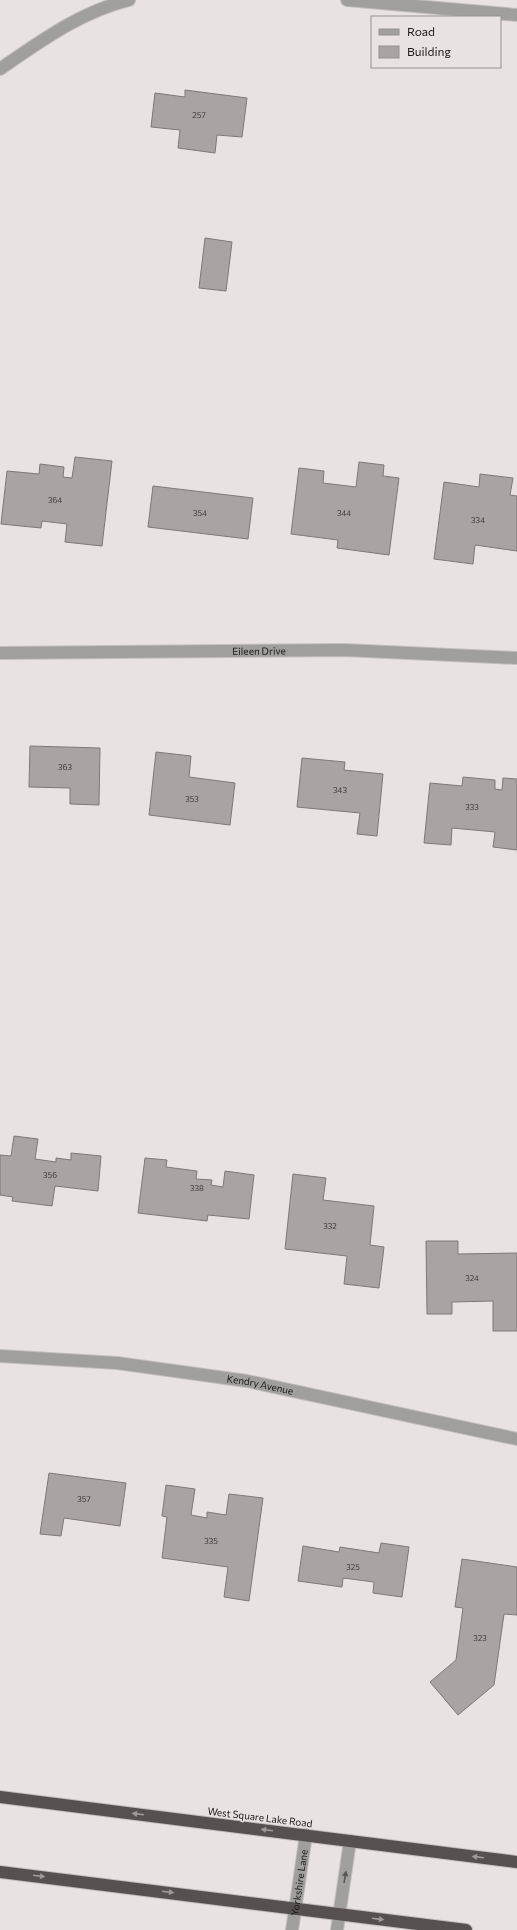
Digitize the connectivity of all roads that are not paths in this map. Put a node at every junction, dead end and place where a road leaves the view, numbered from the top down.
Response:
1 (129, 0) edge
2 (347, 0) edge
3 (517, 15) edge
4 (0, 69) edge
5 (0, 653) edge
6 (517, 658) edge
7 (0, 1356) edge
8 (517, 1439) edge
9 (0, 1797) edge
10 (306, 1835) junction
11 (350, 1841) junction
12 (517, 1862) edge
13 (0, 1872) edge
14 (295, 1908) junction
15 (339, 1914) junction
16 (292, 1930) edge
17 (337, 1930) edge
18 (466, 1930) edge

1 - 4 street
2 - 3 street
5 - 6 street, Eileen Drive
7 - 8 street, Kendry Avenue
10 -> 9 highway, West Square Lake Road
10 - 11 highway, West Square Lake Road
10 - 14 street, Yorkshire Lane
12 -> 11 highway, West Square Lake Road
15 -> 11 street
13 -> 14 highway
14 - 15 highway
14 - 16 street, Yorkshire Lane
15 - 17 street
15 -> 18 highway

